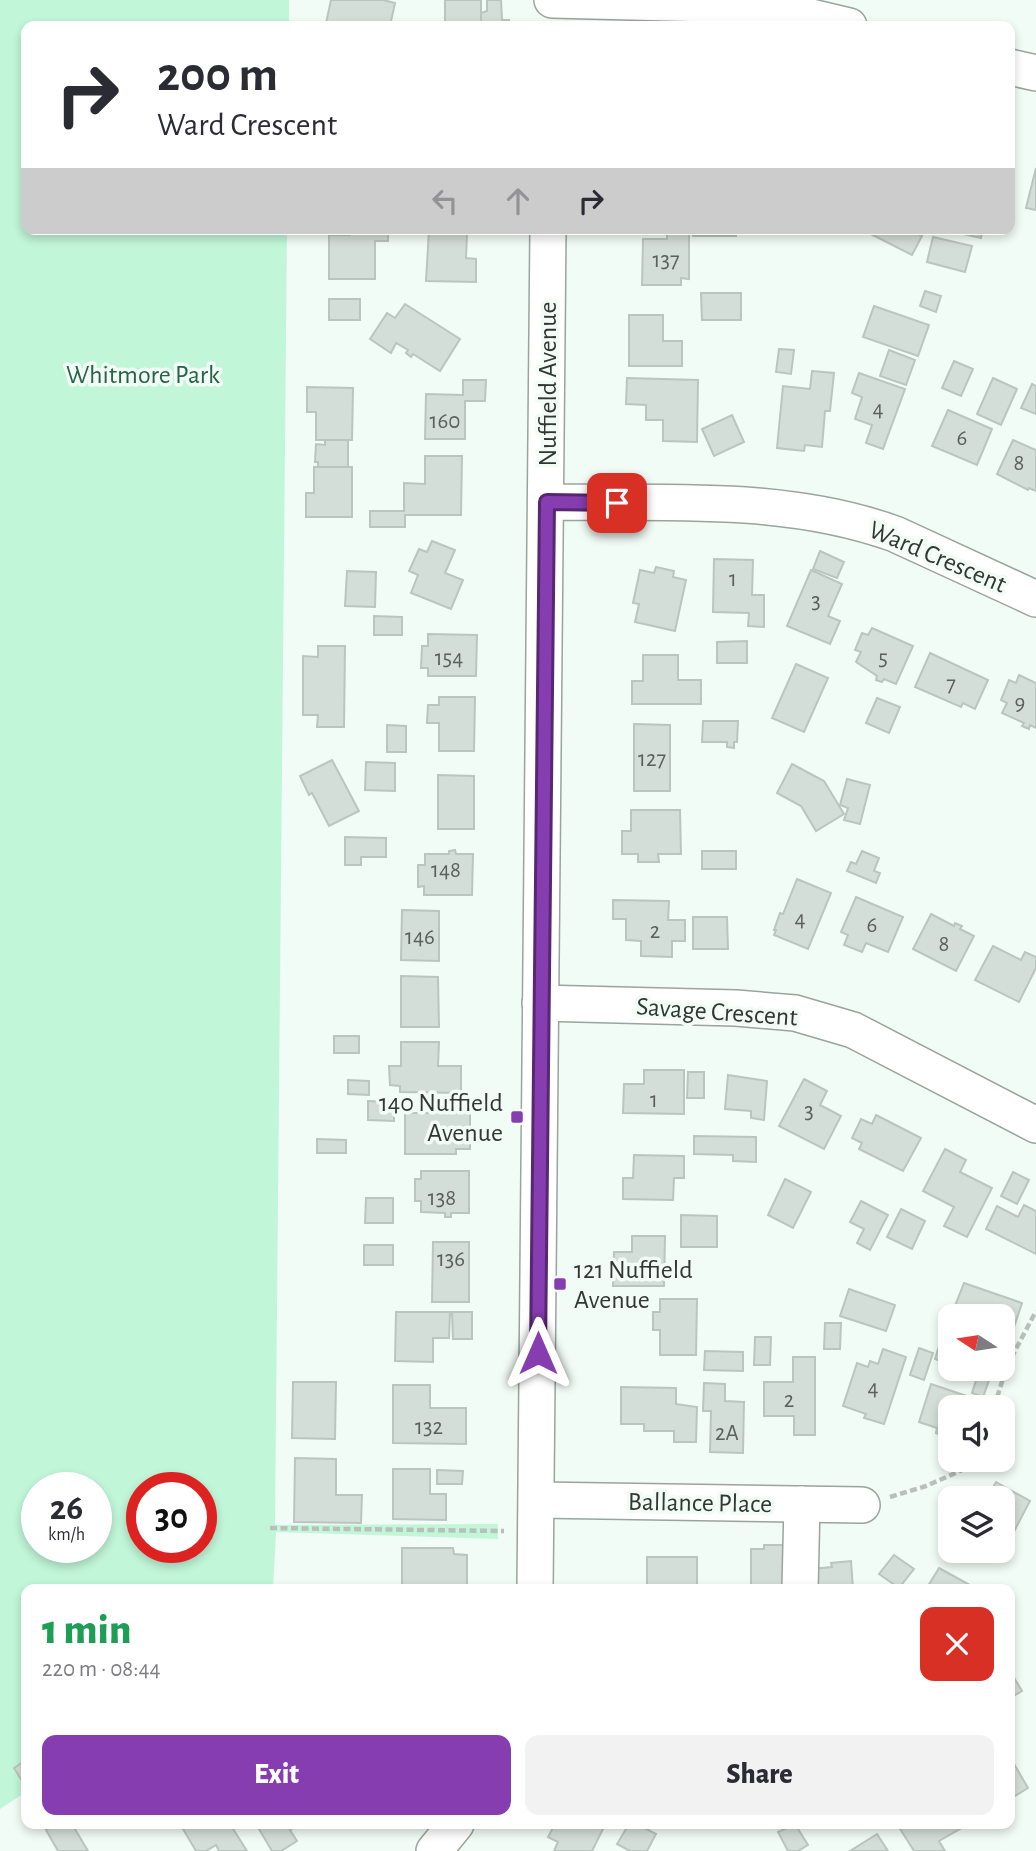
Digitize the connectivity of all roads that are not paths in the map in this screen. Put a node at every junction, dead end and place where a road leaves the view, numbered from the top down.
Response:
1 (552, 0) edge
2 (551, 21) edge
3 (828, 21) edge
4 (1015, 68) edge
5 (1036, 73) edge
6 (548, 235) edge
7 (547, 502) junction
8 (1036, 599) edge
9 (540, 1003) junction
10 (1036, 1125) edge
11 (802, 1504) junction
12 (863, 1505) road end
13 (537, 1515) junction
14 (535, 1584) edge
15 (800, 1584) edge
16 (452, 1829) edge
17 (433, 1851) edge

1 - 2 street
1 - 3 street
4 - 5 street
6 - 7 street, Nuffield Avenue
7 - 8 street, Ward Crescent
7 - 9 street, Nuffield Avenue
9 - 10 street, Savage Crescent
9 - 13 street, Nuffield Avenue
11 - 12 street, Ballance Place
11 - 13 street, Ballance Place
11 - 15 street
13 - 14 street, Nuffield Avenue
16 - 17 street

